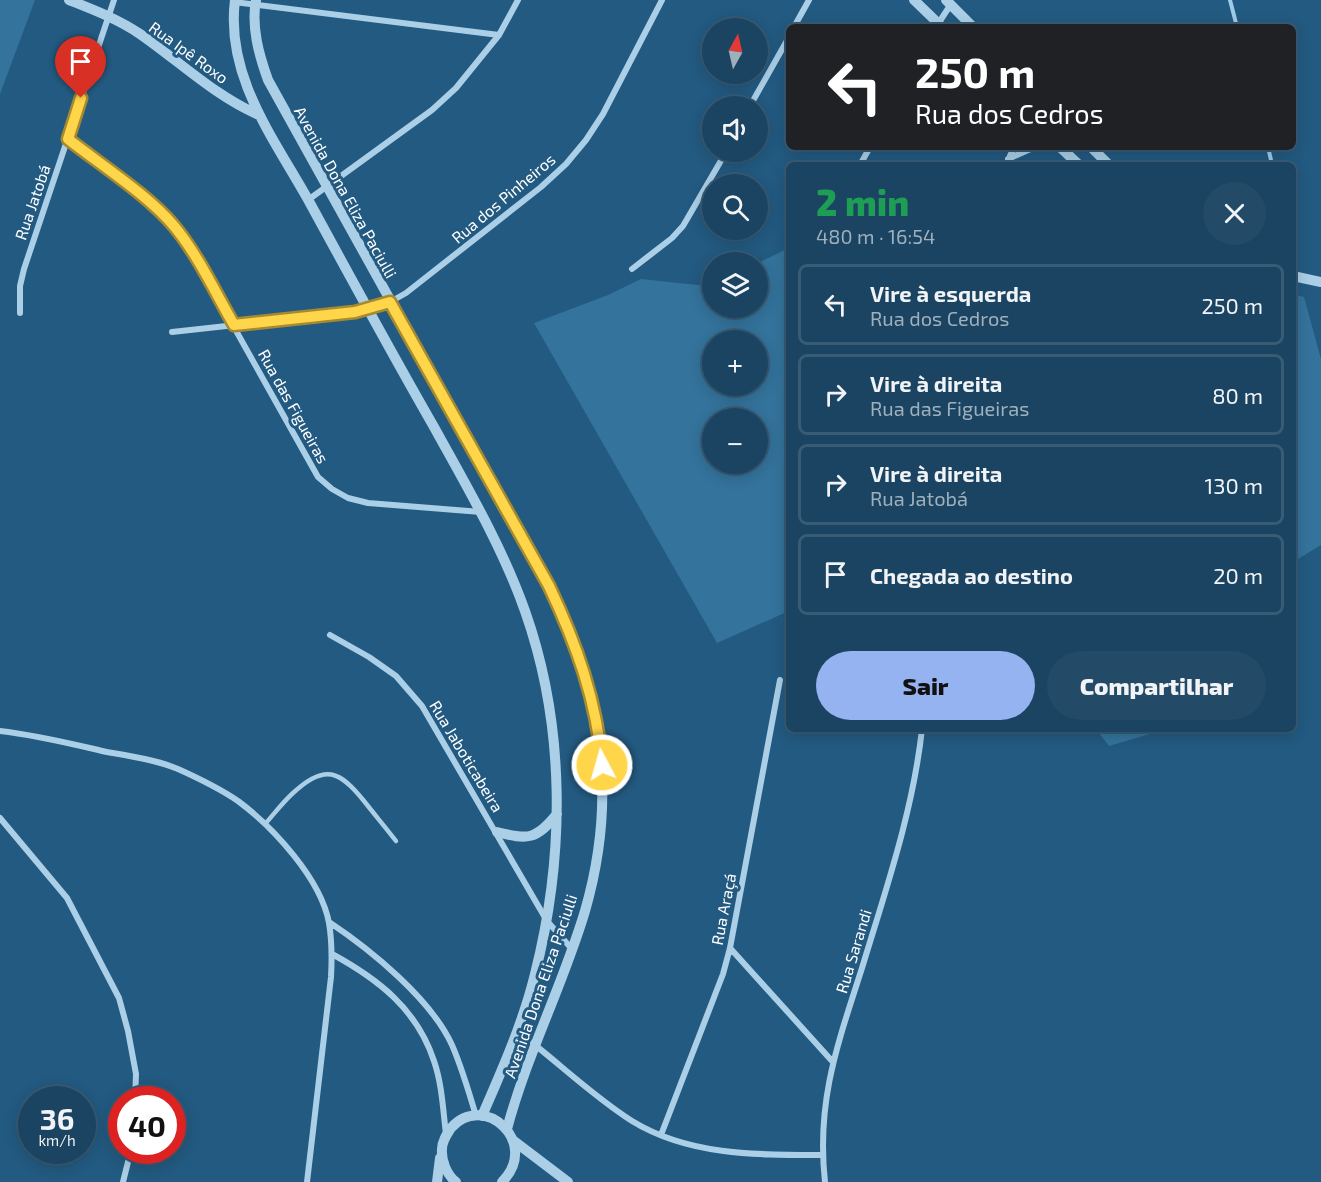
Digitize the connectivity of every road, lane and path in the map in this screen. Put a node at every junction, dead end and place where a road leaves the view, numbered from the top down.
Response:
1 (69, 0) edge
2 (114, 0) edge
3 (518, 0) edge
4 (662, 0) edge
5 (809, 0) edge
6 (914, 0) edge
7 (235, 1) edge
8 (256, 2) edge
9 (949, 2) edge
10 (109, 15) junction
11 (796, 24) edge
12 (937, 24) edge
13 (940, 24) edge
14 (970, 24) edge
15 (499, 35) junction
16 (786, 42) edge
17 (756, 96) edge
18 (259, 115) junction
19 (68, 139) junction
20 (1029, 150) edge
21 (1063, 150) edge
22 (1094, 150) edge
23 (720, 162) edge
24 (1007, 162) edge
25 (1075, 162) edge
26 (1106, 162) edge
27 (327, 187) junction
28 (308, 200) junction
29 (632, 269) dead end
30 (1296, 277) edge
31 (1321, 282) edge
32 (390, 302) junction
33 (368, 310) junction
34 (20, 313) dead end
35 (234, 325) junction
36 (172, 333) dead end
37 (481, 512) junction
38 (330, 635) dead end
39 (780, 680) dead end
40 (0, 731) edge
41 (922, 732) edge
42 (557, 814) junction
43 (0, 818) edge
44 (265, 824) junction
45 (497, 832) junction
46 (396, 842) dead end
47 (547, 921) junction
48 (329, 922) junction
49 (730, 948) junction
50 (572, 949) junction
51 (332, 954) junction
52 (517, 1030) junction
53 (536, 1045) junction
54 (832, 1062) junction
55 (135, 1086) edge
56 (479, 1116) junction
57 (507, 1129) junction
58 (446, 1134) junction
59 (661, 1135) junction
60 (514, 1141) junction
61 (442, 1149) junction
62 (822, 1155) junction
63 (128, 1164) edge
64 (123, 1182) edge
65 (307, 1182) edge
66 (437, 1182) edge
67 (456, 1182) edge
68 (502, 1182) edge
69 (512, 1182) edge
70 (568, 1182) edge
71 (825, 1182) edge

1 - 10 street, Rua Ipê Roxo
2 - 10 street, Rua Jatobá
3 - 15 street
4 - 32 street, Rua dos Pinheiros
5 - 11 street
6 - 12 street
7 - 8 street
7 - 18 street, Avenida Dona Eliza Paciulli
8 - 15 street
8 - 27 street, Avenida Dona Eliza Paciulli
9 - 13 street
9 - 14 street
10 - 18 street, Rua Ipê Roxo
10 - 19 street, Rua Jatobá
15 - 27 street
16 - 17 street
18 - 28 street, Avenida Dona Eliza Paciulli
19 - 34 street, Rua Jatobá
19 - 35 street, Rua das Figueiras
20 - 24 street
21 - 25 street
22 - 26 street
23 - 29 street
27 - 28 street
27 - 32 street, Avenida Dona Eliza Paciulli
28 - 33 street, Avenida Dona Eliza Paciulli
30 - 31 street
32 - 33 street, Rua dos Pinheiros
32 - 50 street, Avenida Dona Eliza Paciulli
33 - 35 street, Rua dos Pinheiros
33 - 37 street, Avenida Dona Eliza Paciulli
35 - 36 street, Rua dos Pinheiros
35 - 37 street, Rua das Figueiras
37 - 42 street, Avenida Dona Eliza Paciulli
38 - 45 street, Rua Jaboticabeira
39 - 49 street, Rua Araçá
40 - 44 street
41 - 54 street, Rua Sarandi
42 - 45 street
42 - 47 street, Avenida Dona Eliza Paciulli
43 - 55 street
44 - 46 lane
44 - 48 street
45 - 47 street, Rua Jaboticabeira
47 - 50 street, Rua Jaboticabeira
47 - 52 street, Avenida Dona Eliza Paciulli
48 - 51 street
48 - 56 street
49 - 54 street
49 - 59 street, Rua Araçá
50 - 53 street, Avenida Dona Eliza Paciulli
51 - 58 street
51 - 65 street
52 - 53 street
52 - 56 street, Avenida Dona Eliza Paciulli
53 - 57 street, Avenida Dona Eliza Paciulli
53 - 59 street
54 - 62 street, Rua Sarandi
56 - 57 street
56 - 58 street
57 - 60 street
58 - 61 street
59 - 62 street
60 - 68 street
60 - 70 street
61 - 66 street
61 - 67 street
62 - 71 street, Rua Sarandi
63 - 64 street
68 - 69 street

